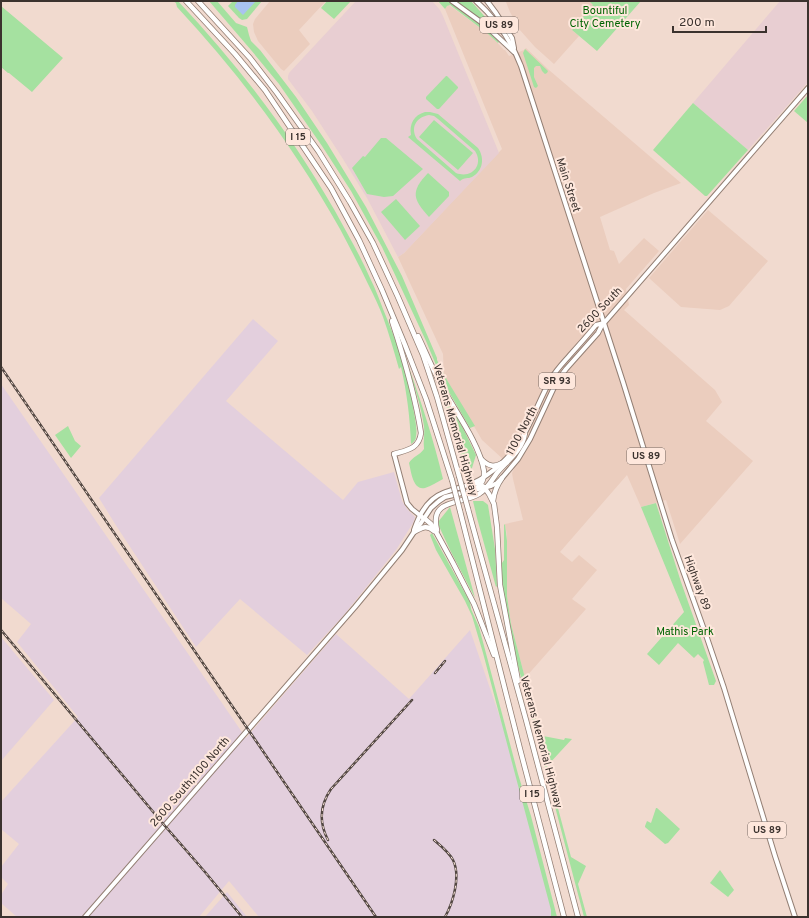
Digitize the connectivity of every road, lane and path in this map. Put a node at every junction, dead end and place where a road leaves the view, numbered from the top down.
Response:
1 (186, 1) edge
2 (198, 1) edge
3 (452, 1) edge
4 (476, 1) edge
5 (488, 1) edge
6 (516, 54) junction
7 (808, 88) edge
8 (382, 290) junction
9 (398, 296) junction
10 (604, 323) junction
11 (525, 433) junction
12 (394, 454) joint
13 (480, 458) junction
14 (502, 463) junction
15 (483, 478) junction
16 (502, 478) junction
17 (470, 484) junction
18 (480, 484) junction
19 (486, 488) junction
20 (476, 490) junction
21 (494, 504) junction
22 (422, 516) junction
23 (414, 532) junction
24 (438, 536) junction
25 (309, 660) joint
26 (500, 671) junction
27 (526, 720) junction
28 (85, 917) edge
29 (564, 917) edge
30 (578, 917) edge
31 (796, 917) edge

1 - 8 highway, Veterans Memorial Highway / I 15
2 - 9 highway, Veterans Memorial Highway / I 15
3 - 6 main road
4 - 6 main road, US 89
5 - 6 main road
6 - 10 main road, Main Street / US 89
7 - 10 main road, 2600 South
8 - 12 highway
8 - 26 highway, Veterans Memorial Highway / I 15, bridge
9 - 13 highway
9 - 27 highway, Veterans Memorial Highway / I 15, bridge
10 - 11 main road, 2600 South / SR 93
10 - 16 main road, 1100 North / SR 93
10 - 31 main road, Highway 89 / US 89
11 - 14 main road, 2600 South / SR 93
11 - 19 highway
12 - 22 main road
13 - 14 highway
13 - 15 highway
14 - 15 main road, 2600 South / SR 93
15 - 17 main road, 2600 South / SR 93
15 - 18 highway
16 - 19 main road, 1100 North / SR 93
16 - 21 highway
17 - 18 highway
17 - 22 main road, 2600 South / SR 93
18 - 19 highway
18 - 20 highway
19 - 20 main road, 1100 North / SR 93
19 - 21 highway
19 - 24 highway
20 - 22 main road, 1100 North / SR 93
21 - 27 highway
22 - 23 main road, 1100 North
22 - 24 highway
23 - 24 highway
23 - 25 main road, 1100 North
24 - 26 highway
25 - 28 main road, 2600 South;1100 North
26 - 29 highway, Veterans Memorial Highway / I 15
27 - 30 highway, Veterans Memorial Highway / I 15

